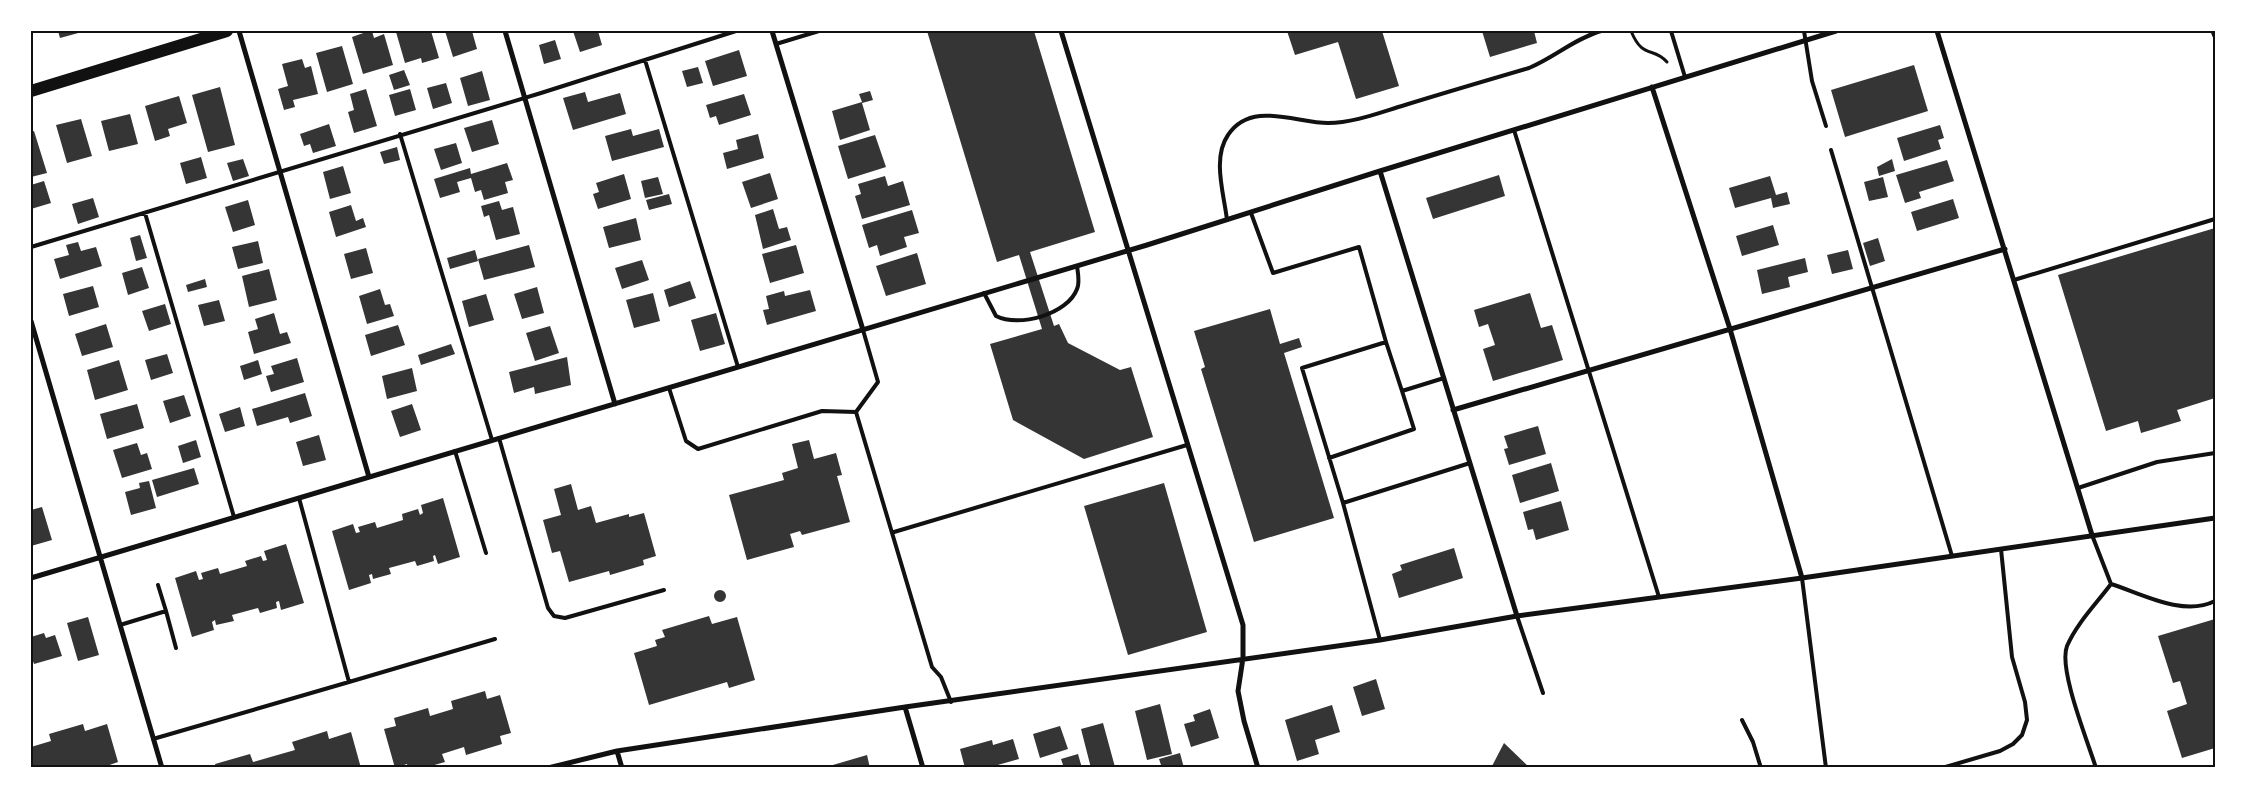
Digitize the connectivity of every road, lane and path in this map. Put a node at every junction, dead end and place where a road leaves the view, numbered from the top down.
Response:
1 (227, 31) edge
2 (239, 31) edge
3 (504, 31) edge
4 (736, 31) edge
5 (772, 31) edge
6 (819, 31) edge
7 (1061, 31) edge
8 (1601, 31) edge
9 (1631, 31) edge
10 (1671, 31) edge
11 (1804, 31) edge
12 (1836, 31) edge
13 (1937, 31) edge
14 (2213, 31) edge
15 (2215, 36) edge
16 (1806, 40) junction
17 (776, 44) junction
18 (646, 60) junction
19 (1667, 62) dead end
20 (1685, 77) junction
21 (1652, 88) junction
22 (31, 90) edge
23 (524, 98) junction
24 (1826, 126) dead end
25 (1514, 130) junction
26 (400, 134) junction
27 (1831, 150) dead end
28 (1380, 171) junction
29 (281, 172) junction
30 (145, 213) junction
31 (1251, 213) junction
32 (2215, 219) edge
33 (1227, 220) junction
34 (31, 246) edge
35 (2005, 249) junction
36 (1128, 251) junction
37 (1077, 266) junction
38 (2014, 280) junction
39 (1872, 288) junction
40 (984, 293) junction
41 (31, 321) edge
42 (863, 330) junction
43 (1730, 330) junction
44 (1386, 342) junction
45 (738, 367) junction
46 (1589, 370) junction
47 (1444, 378) junction
48 (669, 388) junction
49 (1402, 391) junction
50 (615, 404) junction
51 (1453, 410) junction
52 (856, 412) junction
53 (499, 438) junction
54 (492, 440) junction
55 (1187, 445) junction
56 (455, 451) junction
57 (2215, 453) edge
58 (1329, 458) junction
59 (1470, 463) junction
60 (369, 477) junction
61 (2078, 488) junction
62 (299, 498) junction
63 (1342, 503) junction
64 (234, 517) junction
65 (2215, 518) edge
66 (894, 532) junction
67 (2092, 535) junction
68 (2001, 549) junction
69 (486, 554) dead end
70 (1952, 556) junction
71 (100, 558) junction
72 (31, 578) edge
73 (1802, 578) junction
74 (2111, 584) junction
75 (158, 585) dead end
76 (664, 590) dead end
77 (1659, 597) junction
78 (2215, 601) edge
79 (166, 611) junction
80 (1517, 616) junction
81 (120, 625) junction
82 (496, 639) dead end
83 (1380, 640) junction
84 (176, 648) dead end
85 (1243, 658) junction
86 (349, 682) junction
87 (1543, 693) dead end
88 (950, 702) junction
89 (905, 707) junction
90 (1742, 720) dead end
91 (153, 739) junction
92 (616, 751) junction
93 (162, 768) edge
94 (548, 768) edge
95 (622, 768) edge
96 (923, 768) edge
97 (1258, 768) edge
98 (1762, 768) edge
99 (1826, 768) edge
100 (1942, 768) edge
101 (2096, 768) edge

1 - 22 main road
2 - 29 street
3 - 23 street
4 - 18 lane
5 - 17 street
6 - 17 lane
7 - 36 street
8 - 33 lane
9 - 19 path
10 - 20 lane
11 - 16 lane
12 - 16 street
13 - 35 street
14 - 15 street
16 - 20 street
16 - 24 lane
17 - 42 street
18 - 23 lane
18 - 45 lane
20 - 21 street
21 - 25 street
21 - 43 street
23 - 26 lane
23 - 50 street
25 - 28 street
25 - 46 lane
26 - 29 lane
26 - 54 lane
27 - 39 lane
28 - 31 street
28 - 47 street
29 - 30 lane
29 - 60 street
30 - 34 lane
30 - 64 lane
31 - 33 street
31 - 44 lane
32 - 38 lane
33 - 36 street
35 - 38 street
35 - 39 street
36 - 37 street
36 - 55 street
37 - 40 street
37 - 40 lane
38 - 61 street
39 - 43 street
39 - 70 lane
40 - 42 street
41 - 71 street
42 - 45 street
42 - 52 lane
43 - 46 street
43 - 73 street
44 - 49 lane
44 - 58 lane
45 - 48 street
46 - 51 street
46 - 77 lane
47 - 49 lane
47 - 51 street
48 - 50 street
48 - 52 lane
49 - 58 lane
50 - 53 street
51 - 59 street
52 - 66 lane
53 - 54 street
53 - 76 lane
54 - 56 street
55 - 66 lane
55 - 85 street
56 - 60 street
56 - 69 lane
57 - 61 lane
58 - 63 lane
59 - 63 lane
59 - 80 street
60 - 62 street
61 - 67 street
62 - 64 street
62 - 86 lane
63 - 83 lane
64 - 71 street
65 - 67 street
66 - 88 lane
67 - 68 street
67 - 74 lane
68 - 70 street
68 - 100 lane
70 - 73 street
71 - 72 street
71 - 81 street
73 - 77 street
73 - 99 lane
74 - 78 lane
74 - 101 lane
75 - 79 lane
77 - 80 street
79 - 81 lane
79 - 84 lane
80 - 83 street
80 - 87 lane
81 - 91 street
82 - 86 lane
83 - 85 street
85 - 88 street
85 - 97 street
86 - 91 lane
88 - 89 street
89 - 92 street
89 - 96 street
90 - 98 lane
91 - 93 street
92 - 94 street
92 - 95 street

